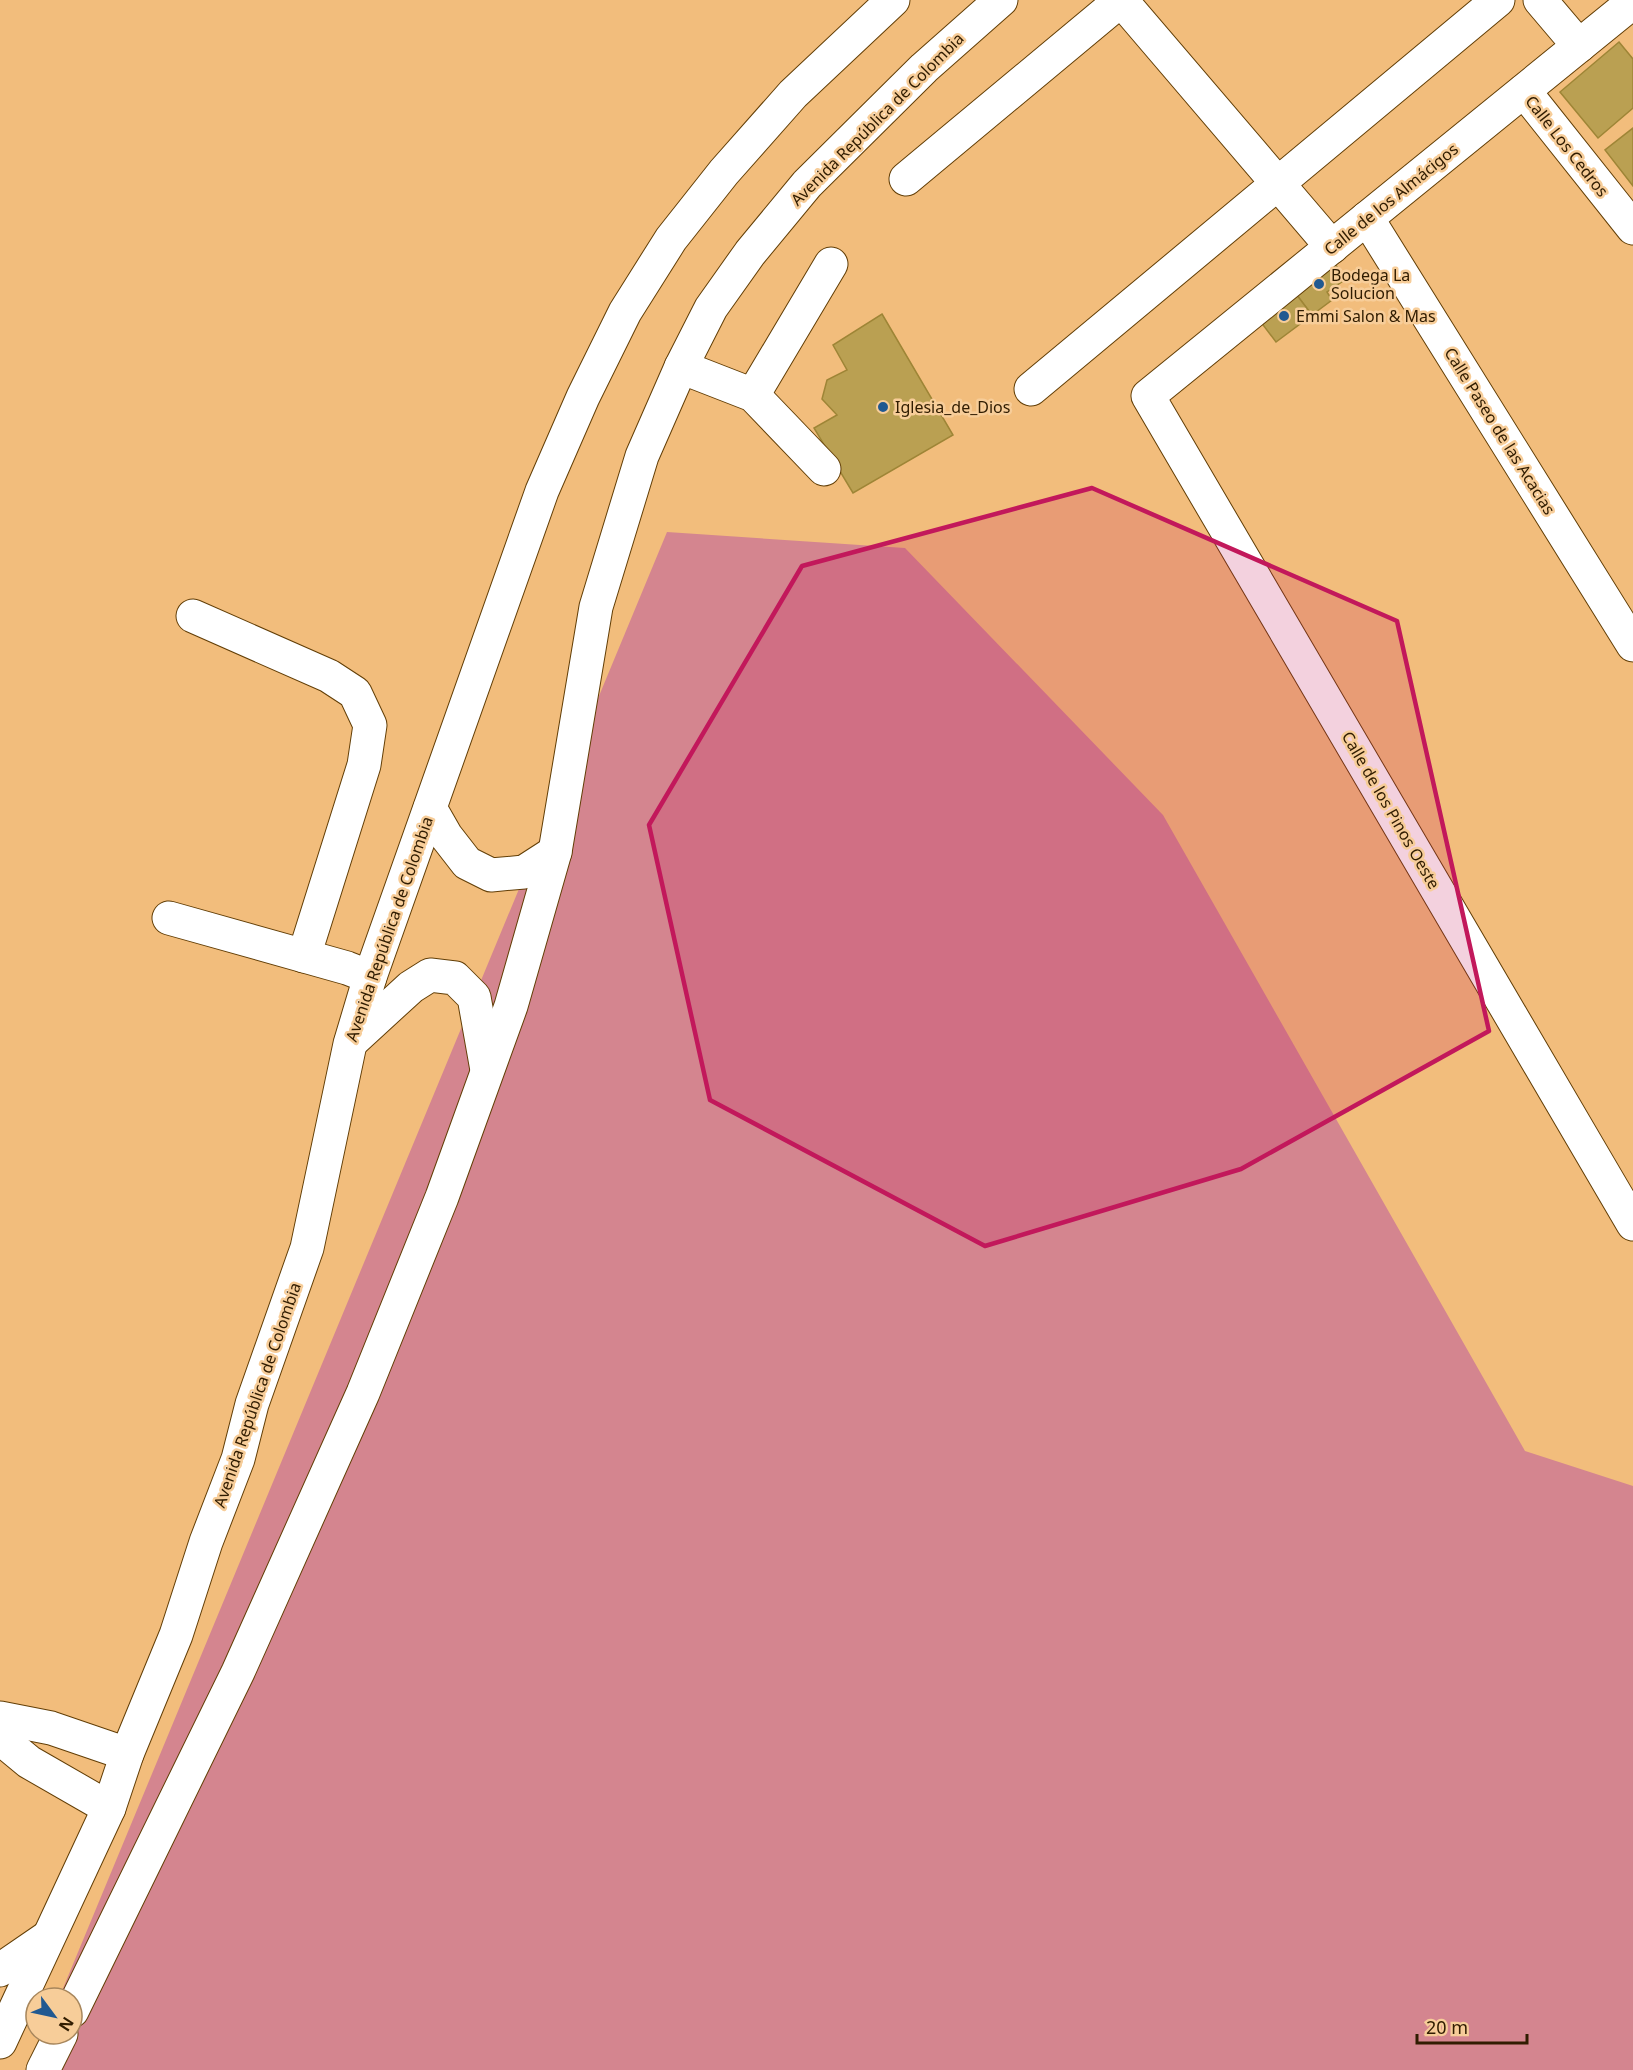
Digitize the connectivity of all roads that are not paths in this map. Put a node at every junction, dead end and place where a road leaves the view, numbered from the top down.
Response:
1 (893, 0) edge
2 (1001, 0) edge
3 (1121, 0) edge
4 (1498, 0) edge
5 (1540, 0) edge
6 (1633, 2) edge
7 (1579, 46) junction
8 (1524, 91) junction
9 (906, 179) dead end
10 (1277, 184) junction
11 (1367, 218) junction
12 (1633, 228) edge
13 (1332, 247) junction
14 (831, 264) dead end
15 (681, 367) junction
16 (1031, 389) dead end
17 (753, 394) junction
18 (1148, 396) joint
19 (824, 469) dead end
20 (193, 616) dead end
21 (1633, 645) edge
22 (430, 808) junction
23 (555, 852) junction
24 (169, 918) dead end
25 (304, 956) junction
26 (370, 977) junction
27 (350, 1044) junction
28 (487, 1072) junction
29 (1633, 1224) edge
30 (0, 1718) edge
31 (0, 1738) edge
32 (128, 1754) junction
33 (109, 1808) junction
34 (49, 1936) junction
35 (0, 1970) edge
36 (84, 1986) edge
37 (0, 2042) edge
38 (55, 2046) edge
39 (43, 2070) edge

1 - 22 main road, Avenida República de Colombia
2 - 15 main road, Avenida República de Colombia
3 - 9 main road
3 - 10 main road
4 - 10 main road
5 - 7 main road
6 - 7 main road, Calle de los Almácigos
7 - 8 main road, Calle de los Almácigos
8 - 11 main road, Calle de los Almácigos
8 - 12 main road, Calle Los Cedros
10 - 13 main road
10 - 16 main road
11 - 13 main road, Calle de los Almácigos
11 - 21 main road, Calle Paseo de las Acacias
13 - 18 main road, Calle de los Almácigos
14 - 17 main road
15 - 17 main road
15 - 23 main road, Avenida República de Colombia
17 - 19 main road
18 - 29 main road, Calle de los Pinos Oeste
20 - 25 main road
22 - 23 main road
22 - 26 main road, Avenida República de Colombia
23 - 28 main road, Avenida República de Colombia
24 - 25 main road
25 - 26 main road
26 - 27 main road, Avenida República de Colombia
27 - 28 main road
27 - 32 main road, Avenida República de Colombia
28 - 36 main road, Avenida República de Colombia
30 - 32 main road
31 - 33 main road
32 - 33 main road, Avenida República de Colombia
33 - 34 main road, Avenida República de Colombia
34 - 35 main road
34 - 37 main road, Avenida República de Colombia
38 - 39 main road

